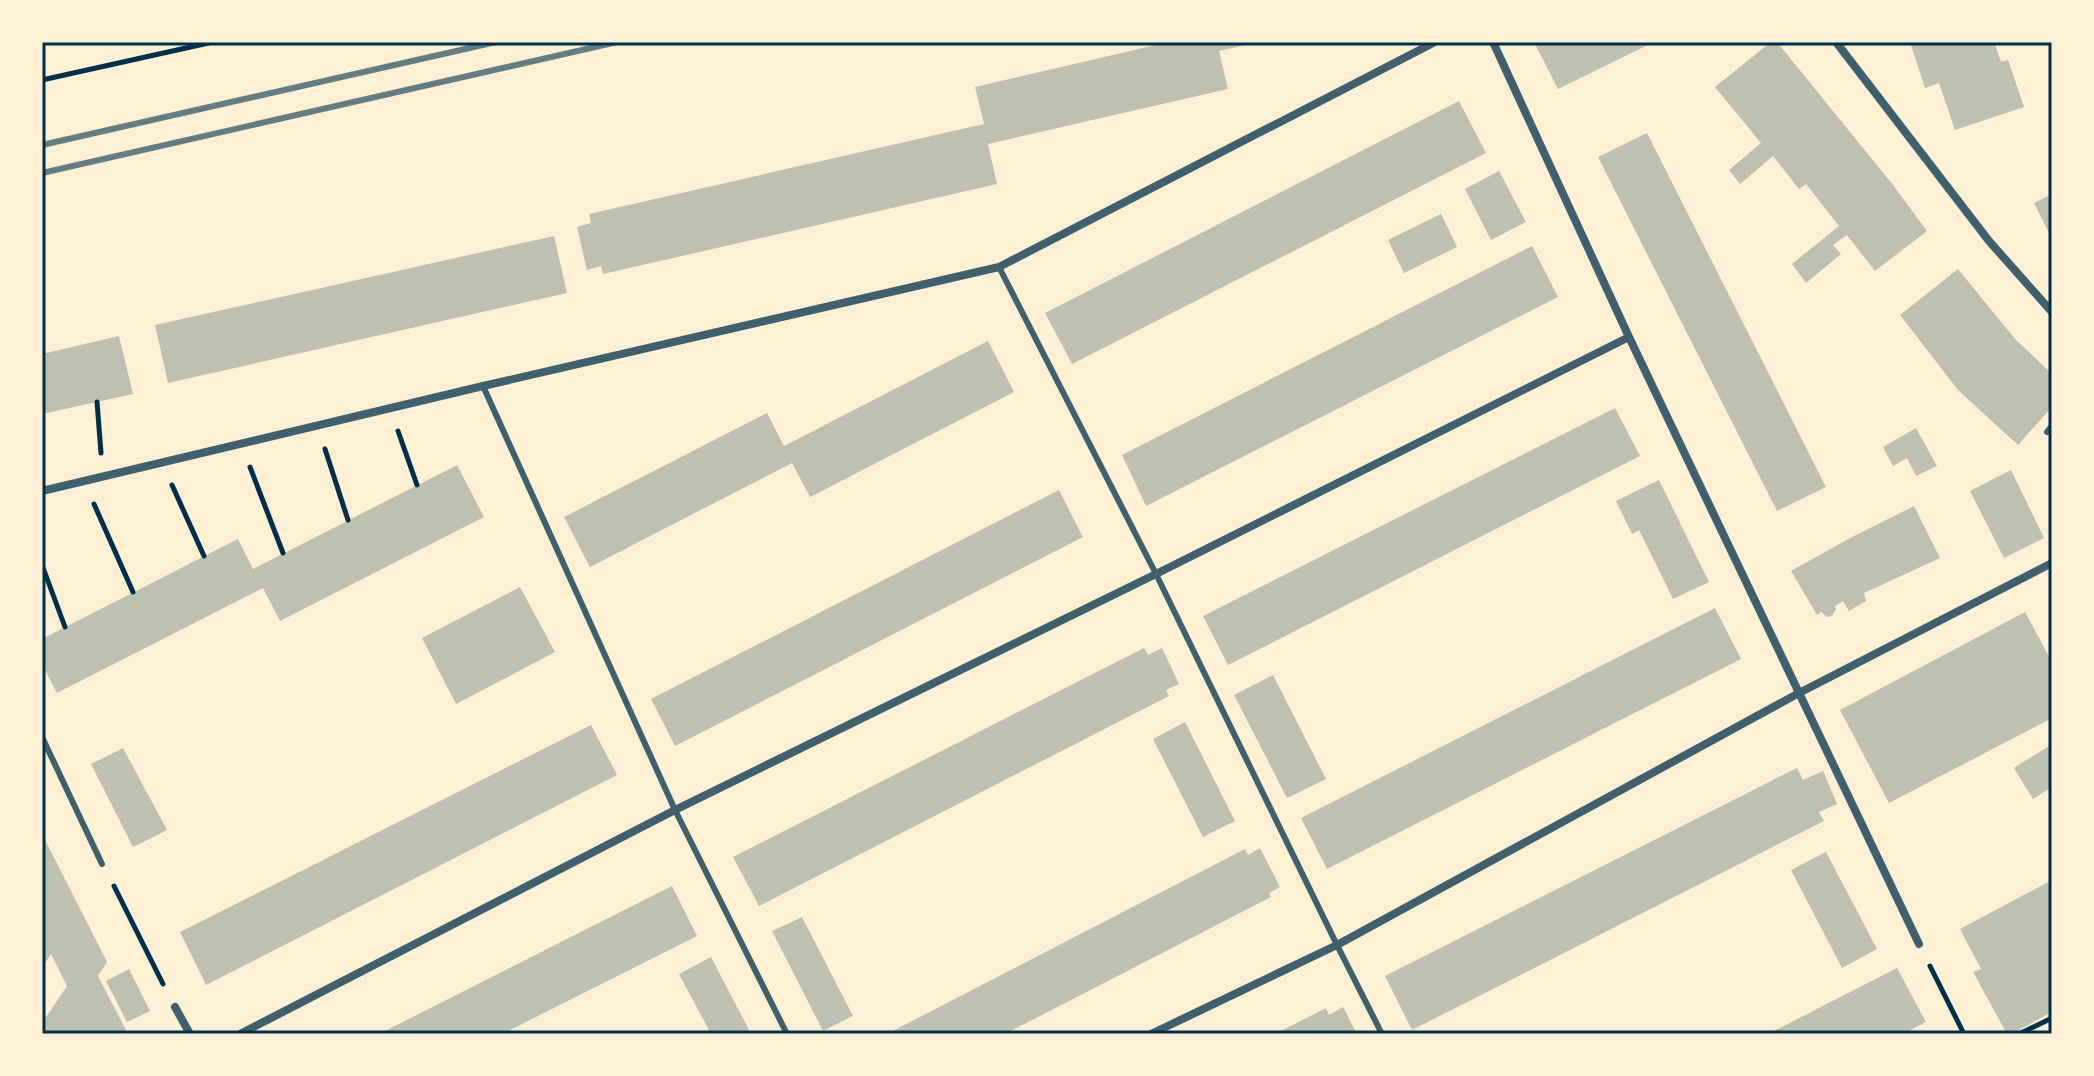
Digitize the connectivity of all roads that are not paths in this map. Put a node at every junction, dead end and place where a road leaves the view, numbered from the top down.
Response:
1 (1435, 42) edge
2 (1493, 42) edge
3 (1836, 42) edge
4 (999, 267) junction
5 (2052, 312) edge
6 (1629, 337) junction
7 (483, 386) junction
8 (42, 491) edge
9 (2052, 563) edge
10 (1156, 574) junction
11 (1799, 693) junction
12 (42, 737) edge
13 (675, 810) junction
14 (102, 864) road end
15 (1919, 944) road end
16 (1337, 945) junction
17 (175, 1007) road end
18 (190, 1034) edge
19 (240, 1034) edge
20 (787, 1034) edge
21 (1151, 1034) edge
22 (1382, 1034) edge

1 - 4 street
2 - 6 street
3 - 5 street
4 - 7 street
4 - 10 lane
6 - 10 street
6 - 11 street
7 - 8 street
7 - 13 lane
9 - 11 street
10 - 13 street
10 - 16 lane
11 - 15 street
11 - 16 street
12 - 14 lane
13 - 19 street
13 - 20 lane
16 - 21 street
16 - 22 lane
17 - 18 street

